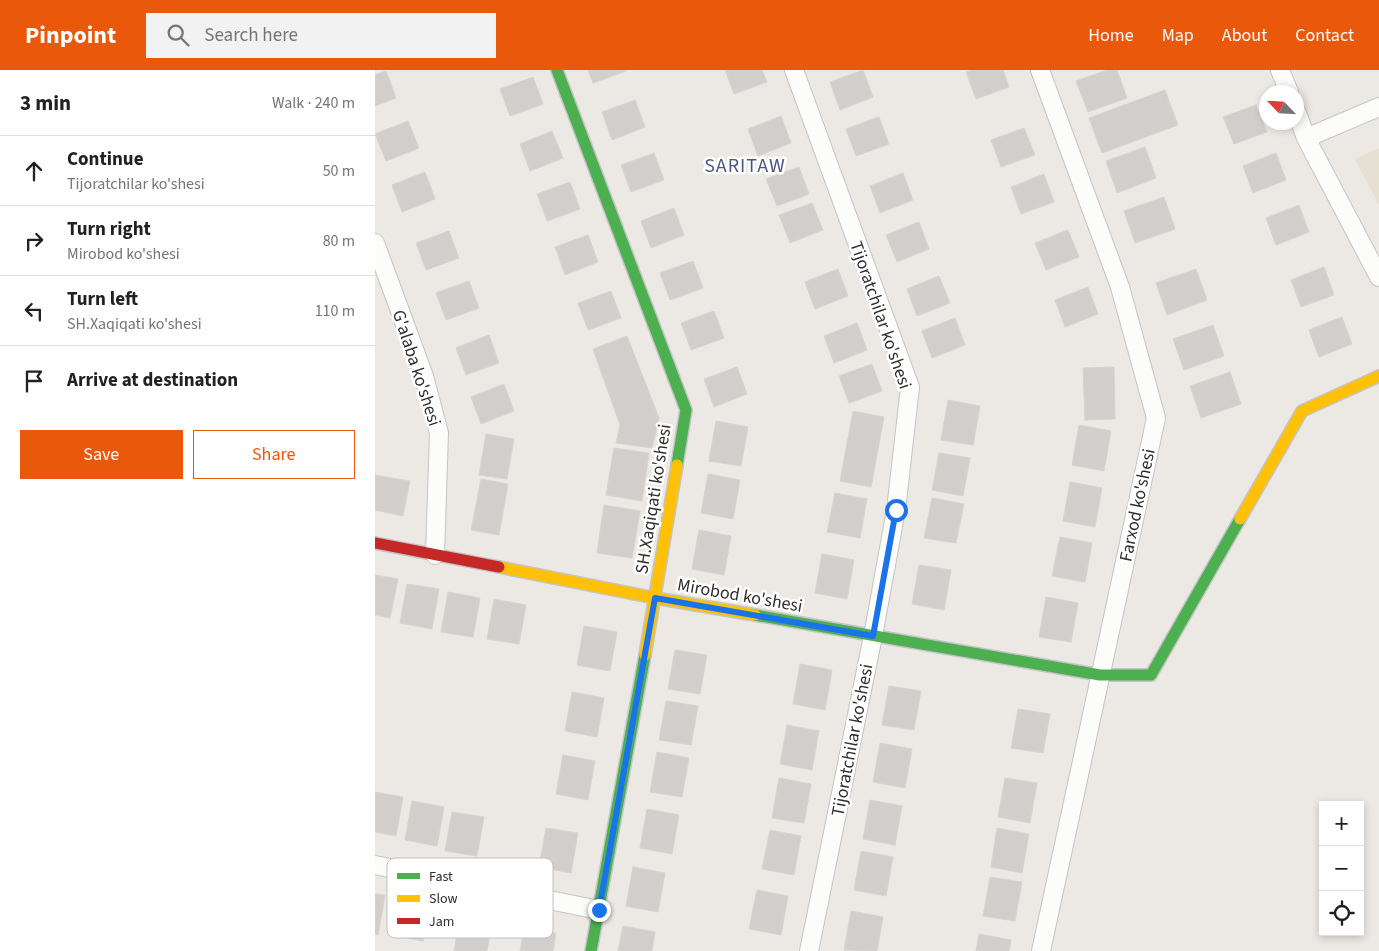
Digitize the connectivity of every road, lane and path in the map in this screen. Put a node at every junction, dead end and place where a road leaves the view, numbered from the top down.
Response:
1 (557, 70) edge
2 (794, 70) edge
3 (1040, 70) edge
4 (1280, 70) edge
5 (1286, 85) edge
6 (1379, 107) edge
7 (1303, 130) edge
8 (1306, 138) junction
9 (375, 243) edge
10 (1379, 276) edge
11 (1379, 376) edge
12 (375, 543) edge
13 (435, 556) junction
14 (655, 598) junction
15 (873, 636) junction
16 (1100, 675) junction
17 (553, 901) edge
18 (599, 910) junction
19 (591, 951) edge
20 (809, 951) edge
21 (1041, 951) edge

1 - 14 street, SH.Xaqiqati ko'shesi
2 - 15 street, Tijoratchilar ko'shesi
3 - 16 street, Farxod ko'shesi
4 - 5 street
6 - 8 street
7 - 8 street
8 - 10 street
9 - 13 street, G'alaba ko'shesi
11 - 16 street, Mirobod ko'shesi
12 - 13 street, Mirobod ko'shesi
13 - 14 street, Mirobod ko'shesi
14 - 15 street, Mirobod ko'shesi
14 - 18 street, SH.Xaqiqati ko'shesi
15 - 16 street, Mirobod ko'shesi
15 - 20 street, Tijoratchilar ko'shesi
16 - 21 street, Farxod ko'shesi
17 - 18 street
18 - 19 street, SH.Xaqiqati ko'shesi

